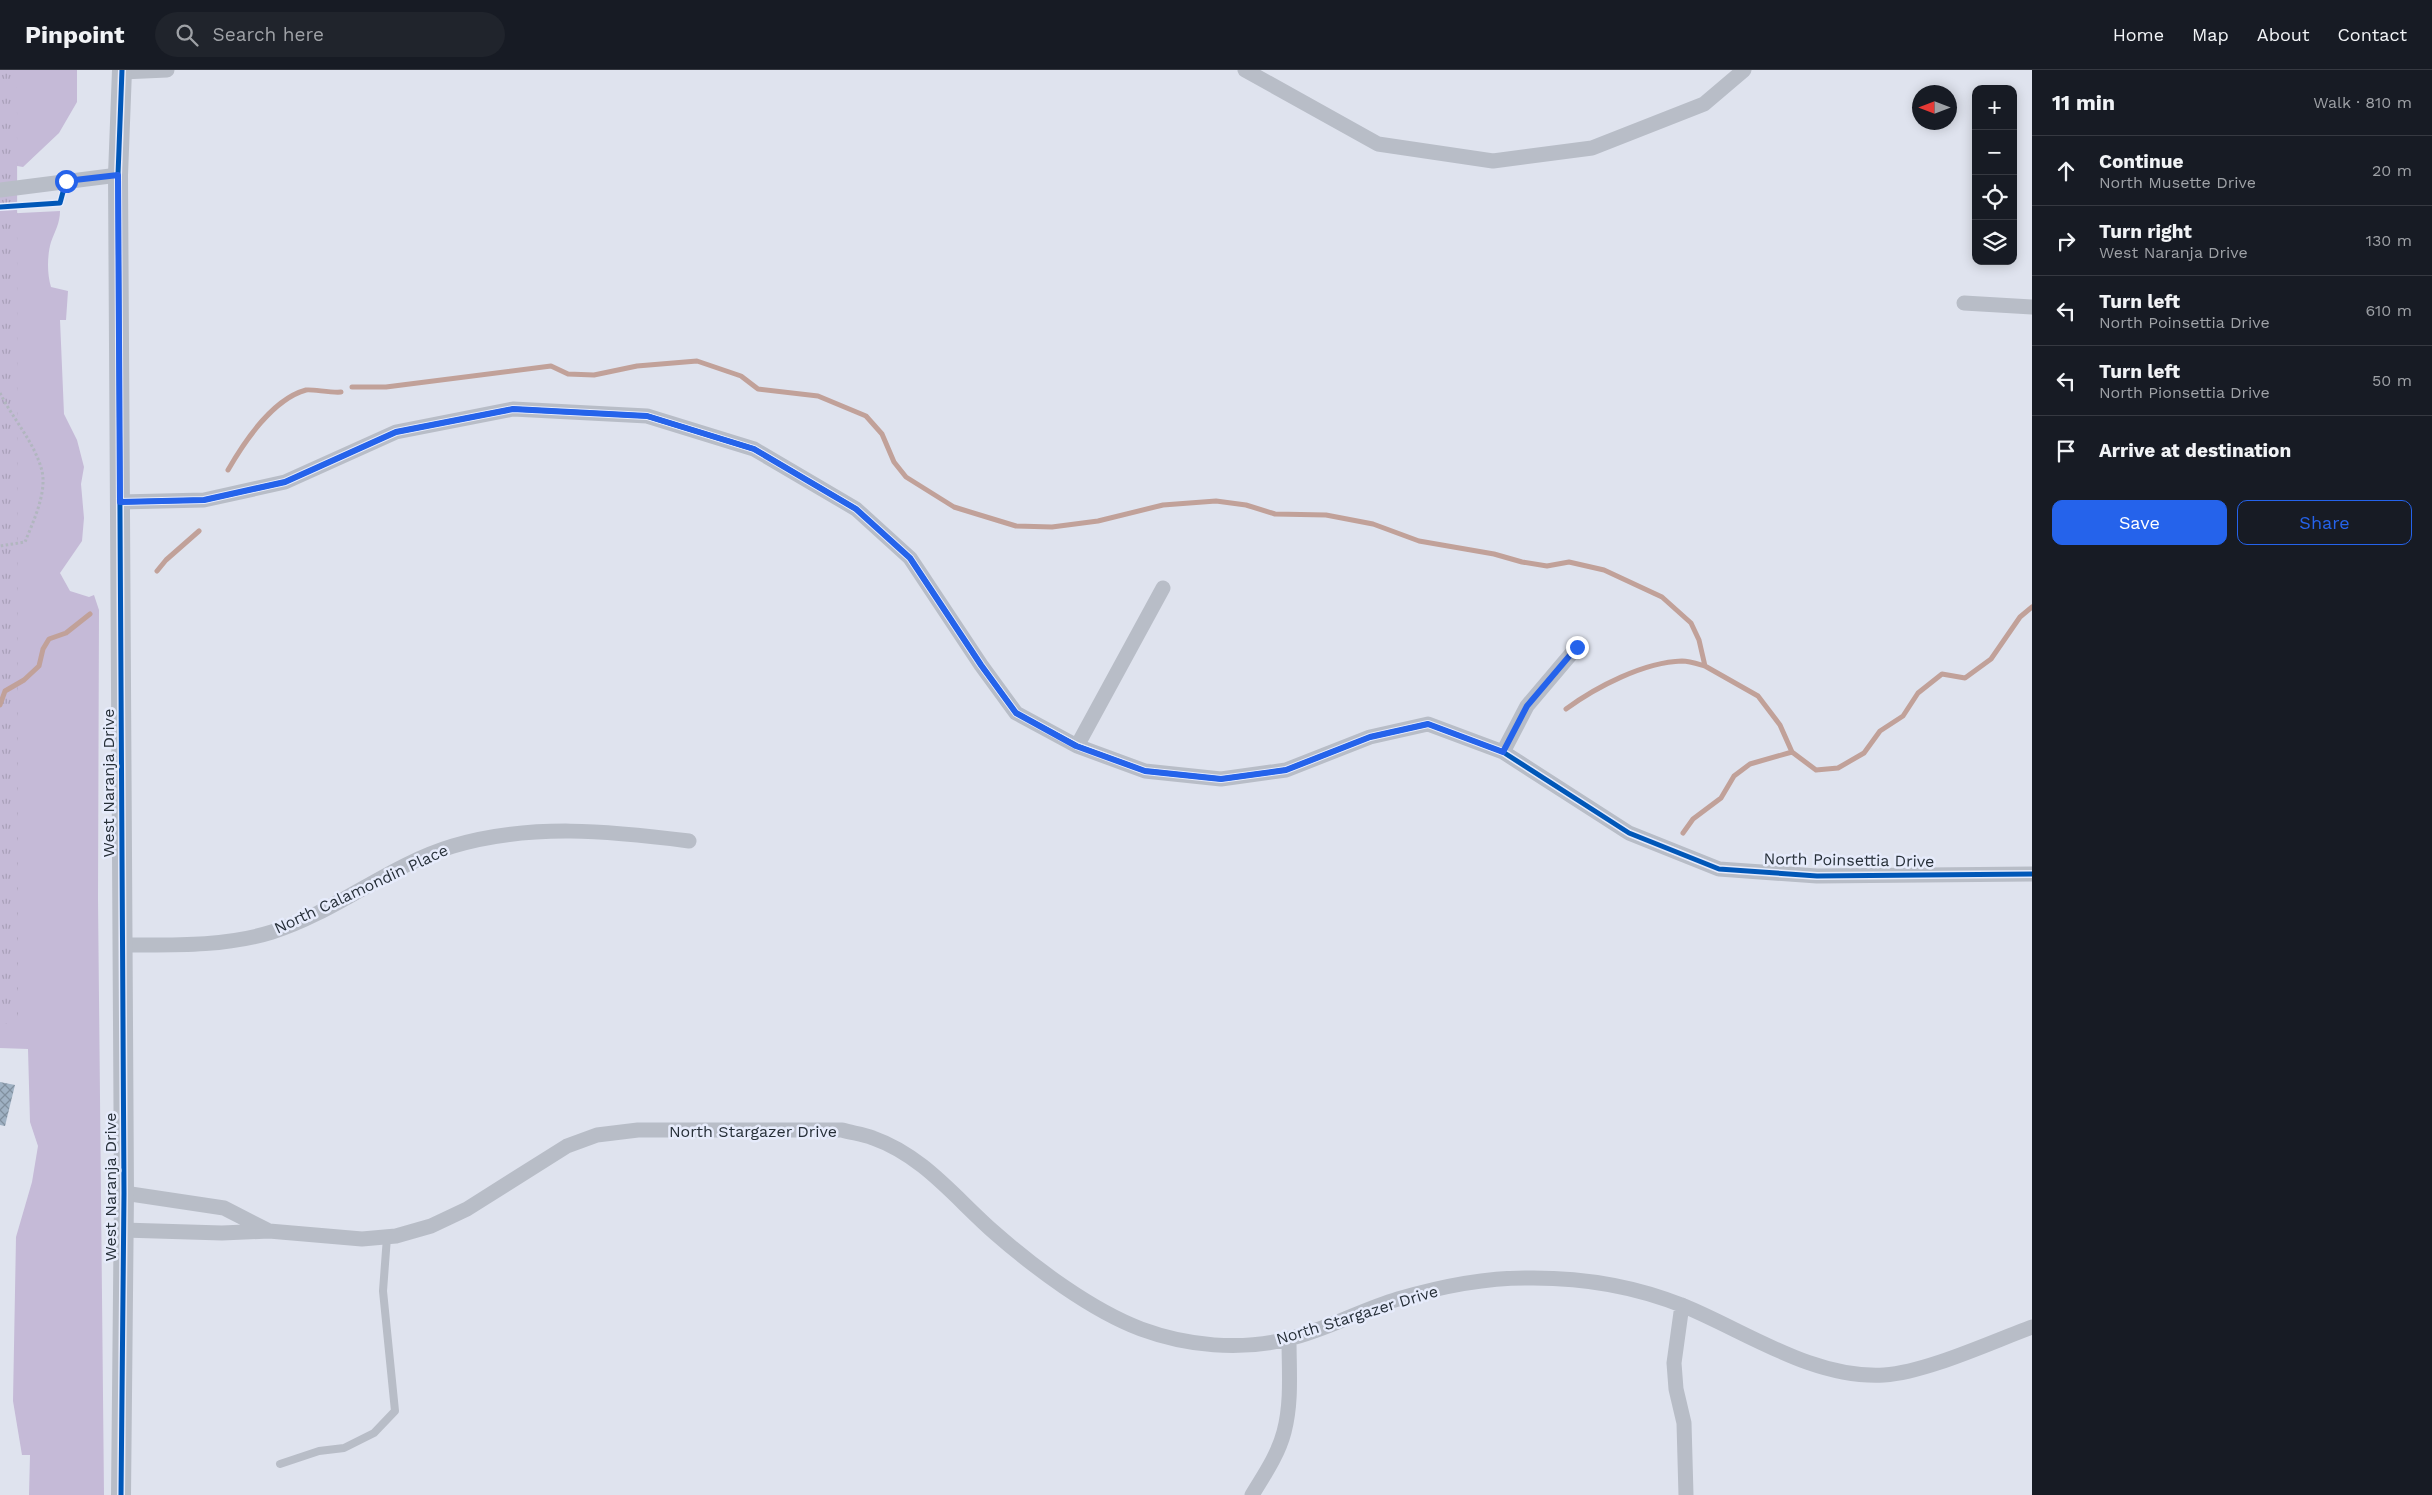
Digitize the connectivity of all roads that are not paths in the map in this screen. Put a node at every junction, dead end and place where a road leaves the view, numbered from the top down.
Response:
1 (167, 70) edge
2 (1245, 70) edge
3 (1744, 70) edge
4 (122, 71) edge
5 (118, 175) junction
6 (0, 190) edge
7 (1964, 303) dead end
8 (2032, 306) edge
9 (120, 502) junction
10 (1163, 588) dead end
11 (1577, 647) dead end
12 (1076, 746) junction
13 (1503, 752) junction
14 (689, 841) dead end
15 (2032, 874) edge
16 (121, 945) junction
17 (124, 1193) junction
18 (123, 1230) junction
19 (269, 1231) junction
20 (386, 1237) junction
21 (1682, 1305) junction
22 (2032, 1326) edge
23 (1289, 1339) junction
24 (280, 1464) dead end
25 (121, 1495) edge
26 (1252, 1495) edge
27 (1686, 1495) edge

1 - 4 street
2 - 3 street
4 - 5 street, West Naranja Drive
5 - 6 street
5 - 9 street, West Naranja Drive
7 - 8 street
9 - 12 street, North Poinsettia Drive
9 - 16 street, West Naranja Drive
10 - 12 street
11 - 13 street
12 - 13 street, North Poinsettia Drive
13 - 15 street, North Poinsettia Drive
14 - 16 street, North Calamondin Place
16 - 17 street, West Naranja Drive
17 - 18 street, West Naranja Drive
17 - 19 street, North Stargazer Drive
18 - 19 street, North Stargazer Drive
18 - 25 street, West Naranja Drive
19 - 20 street, North Stargazer Drive
20 - 23 street, North Stargazer Drive
20 - 24 lane
21 - 22 street, North Stargazer Drive
21 - 23 street, North Stargazer Drive
21 - 27 street
23 - 26 street

